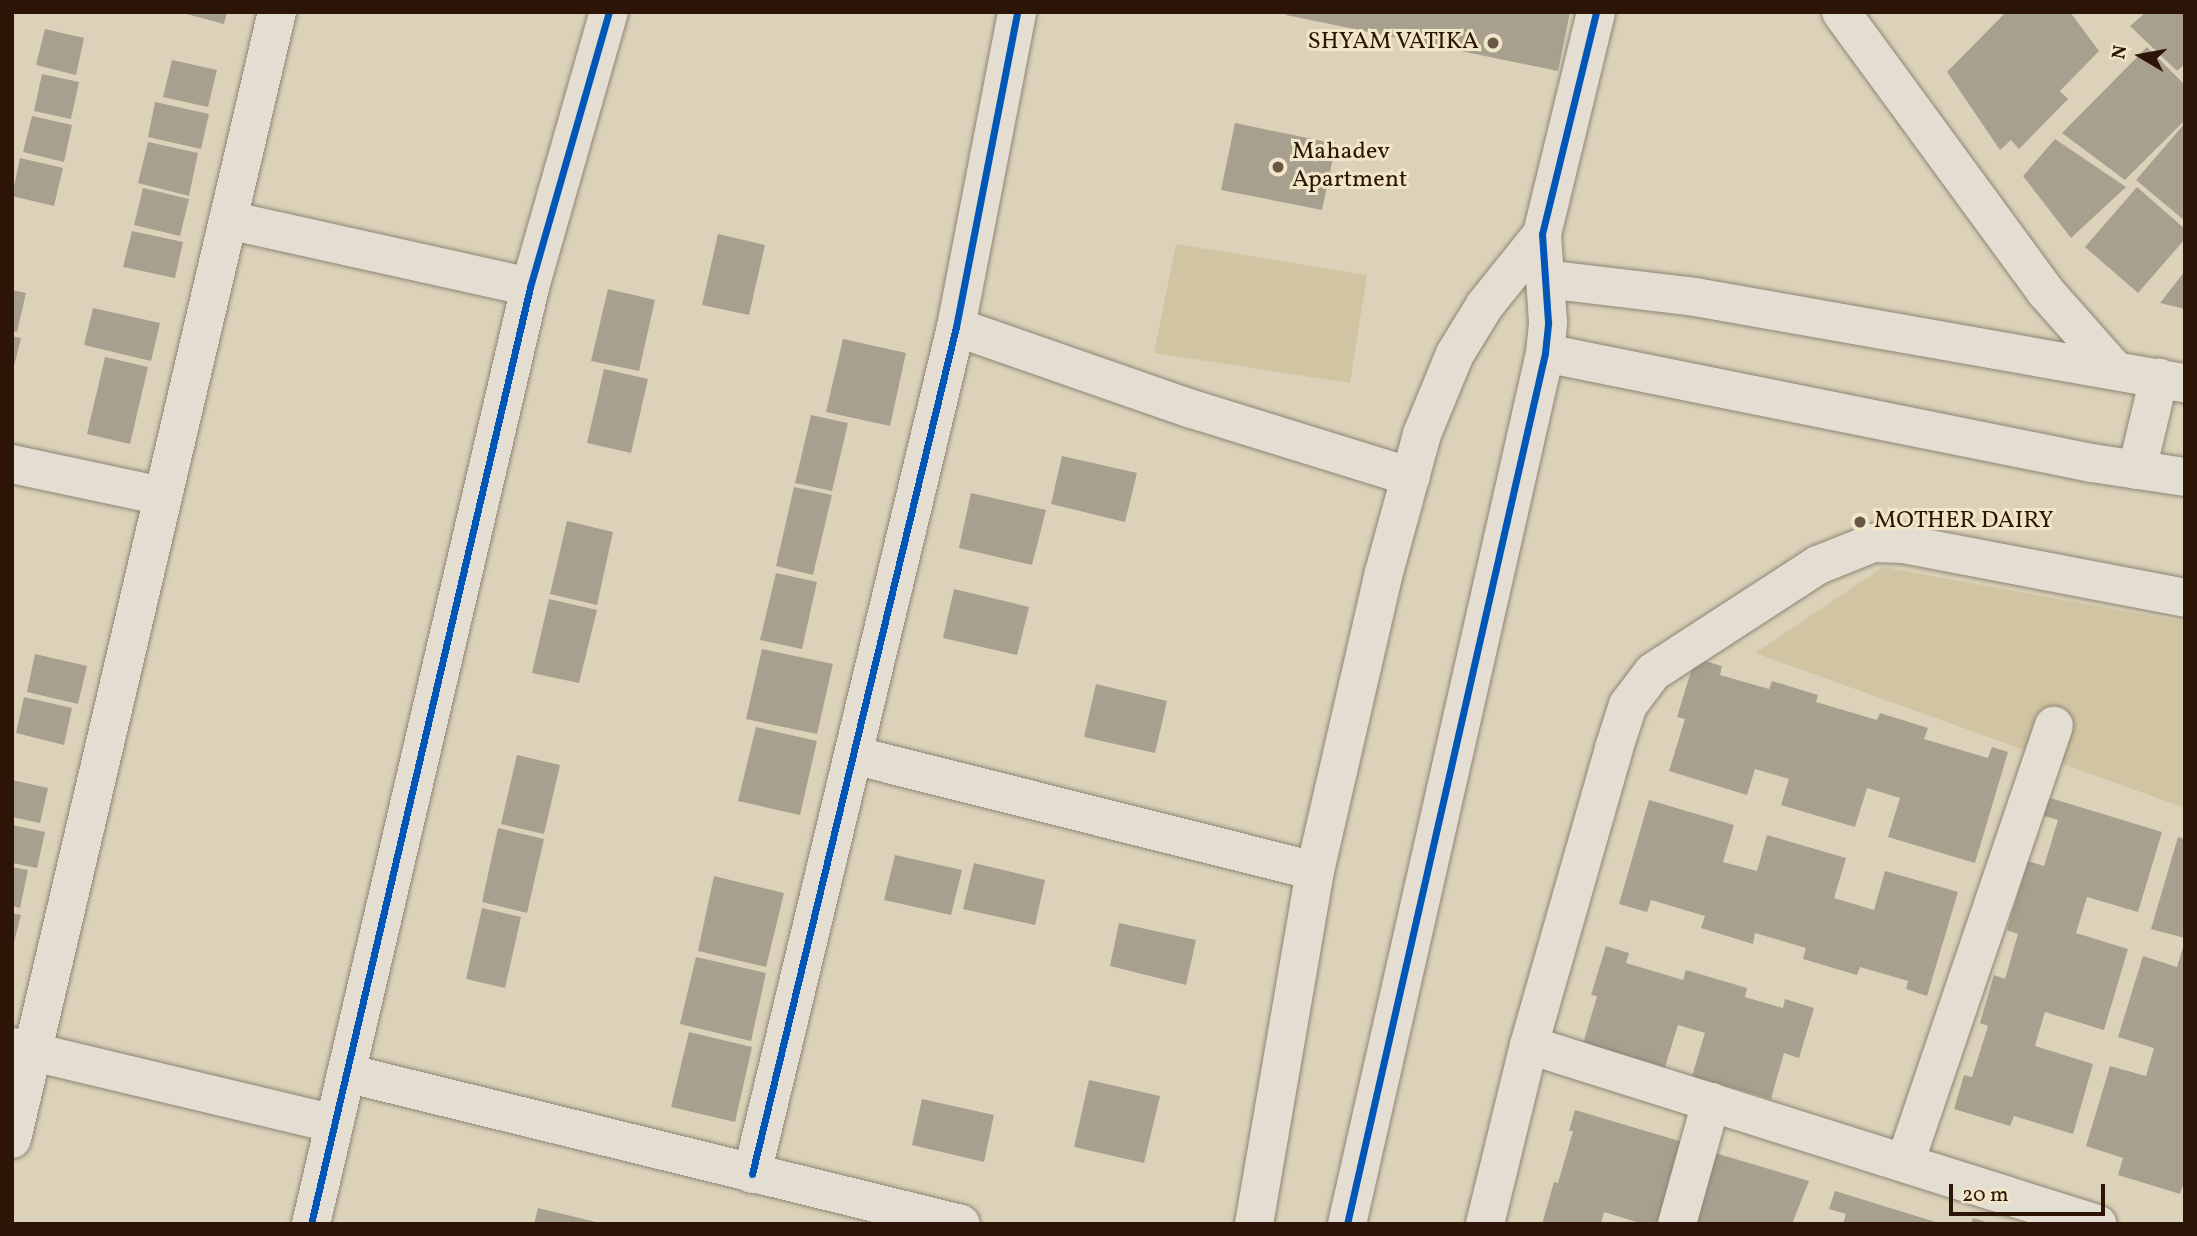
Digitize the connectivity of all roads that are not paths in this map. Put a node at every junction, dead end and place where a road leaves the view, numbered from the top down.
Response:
1 (277, 12) edge
2 (609, 12) edge
3 (1017, 12) edge
4 (1596, 12) edge
5 (1841, 12) edge
6 (228, 219) junction
7 (1542, 234) junction
8 (1545, 279) junction
9 (530, 287) junction
10 (956, 327) junction
11 (1545, 353) junction
12 (2115, 370) junction
13 (2172, 380) edge
14 (12, 464) edge
15 (2137, 470) junction
16 (1412, 477) junction
17 (2185, 477) edge
18 (163, 496) junction
19 (2185, 598) edge
20 (2054, 726) dead end
21 (853, 755) junction
22 (1315, 871) junction
23 (1529, 1045) junction
24 (23, 1049) edge
25 (346, 1073) junction
26 (1711, 1102) junction
27 (334, 1124) junction
28 (12, 1139) edge
29 (1905, 1163) junction
30 (752, 1174) junction
31 (311, 1224) edge
32 (961, 1224) edge
33 (1254, 1224) edge
34 (1347, 1224) edge
35 (1485, 1224) edge
36 (1677, 1224) edge
37 (2097, 1224) edge

1 - 6 street
2 - 9 street
3 - 10 street
4 - 7 street
5 - 12 street
6 - 9 street
6 - 18 street
7 - 8 street
7 - 16 street
8 - 11 street
8 - 12 street
9 - 25 street
10 - 16 street
10 - 21 street
11 - 15 street
11 - 34 street
12 - 13 street
13 - 15 street
14 - 18 street
15 - 17 street
16 - 22 street
18 - 24 street
19 - 23 street
20 - 29 street
21 - 22 street
21 - 30 street
22 - 33 street
23 - 26 street
23 - 35 street
24 - 27 street
24 - 28 street
25 - 27 street
25 - 30 street
26 - 29 street
26 - 36 street
27 - 31 street
29 - 37 street
30 - 32 street

